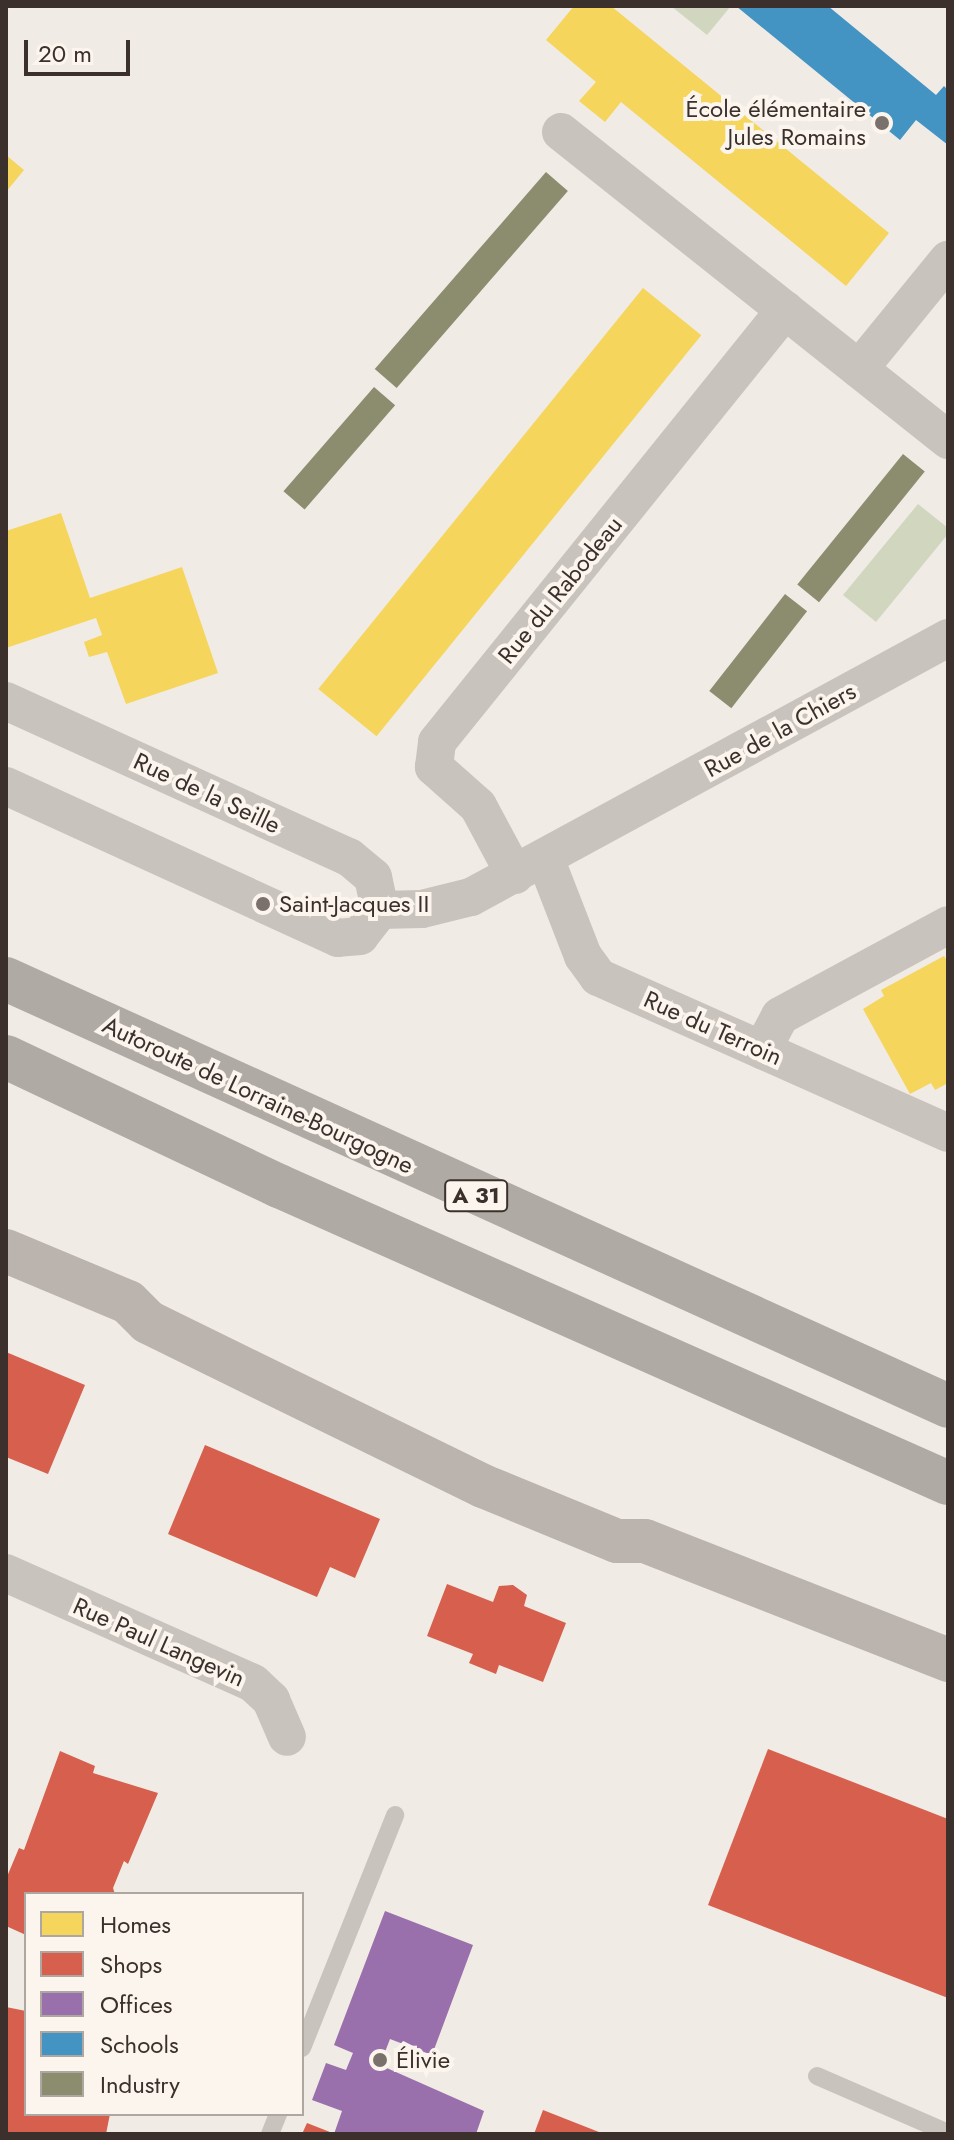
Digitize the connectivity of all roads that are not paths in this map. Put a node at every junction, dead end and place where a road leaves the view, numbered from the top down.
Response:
1 (561, 132) dead end
2 (948, 260) edge
3 (785, 310) junction
4 (859, 369) junction
5 (948, 440) edge
6 (948, 638) edge
7 (6, 701) edge
8 (6, 786) edge
9 (530, 867) junction
10 (380, 910) junction
11 (948, 925) edge
12 (6, 979) edge
13 (762, 1050) junction
14 (6, 1057) edge
15 (948, 1133) edge
16 (6, 1251) edge
17 (6, 1280) edge
18 (148, 1322) junction
19 (948, 1406) edge
20 (948, 1483) edge
21 (617, 1541) junction
22 (6, 1573) edge
23 (948, 1660) edge
24 (948, 1691) edge
25 (287, 1737) dead end
26 (395, 1815) dead end
27 (304, 2043) edge
28 (817, 2076) dead end
29 (948, 2133) edge

1 - 3 street
2 - 4 street
3 - 4 street
3 - 9 street, Rue du Rabodeau
4 - 5 street
6 - 9 street, Rue de la Chiers
7 - 10 street, Rue de la Seille
8 - 10 street
9 - 10 street
9 - 13 street, Rue du Terroin
11 - 13 street
12 - 19 highway, Autoroute de Lorraine-Bourgogne / A 31
13 - 15 street, Rue du Terroin
14 - 20 highway
16 - 18 main road
17 - 18 main road
18 - 21 main road
21 - 23 main road
21 - 24 main road
22 - 25 street, Rue Paul Langevin
26 - 27 lane
28 - 29 lane

